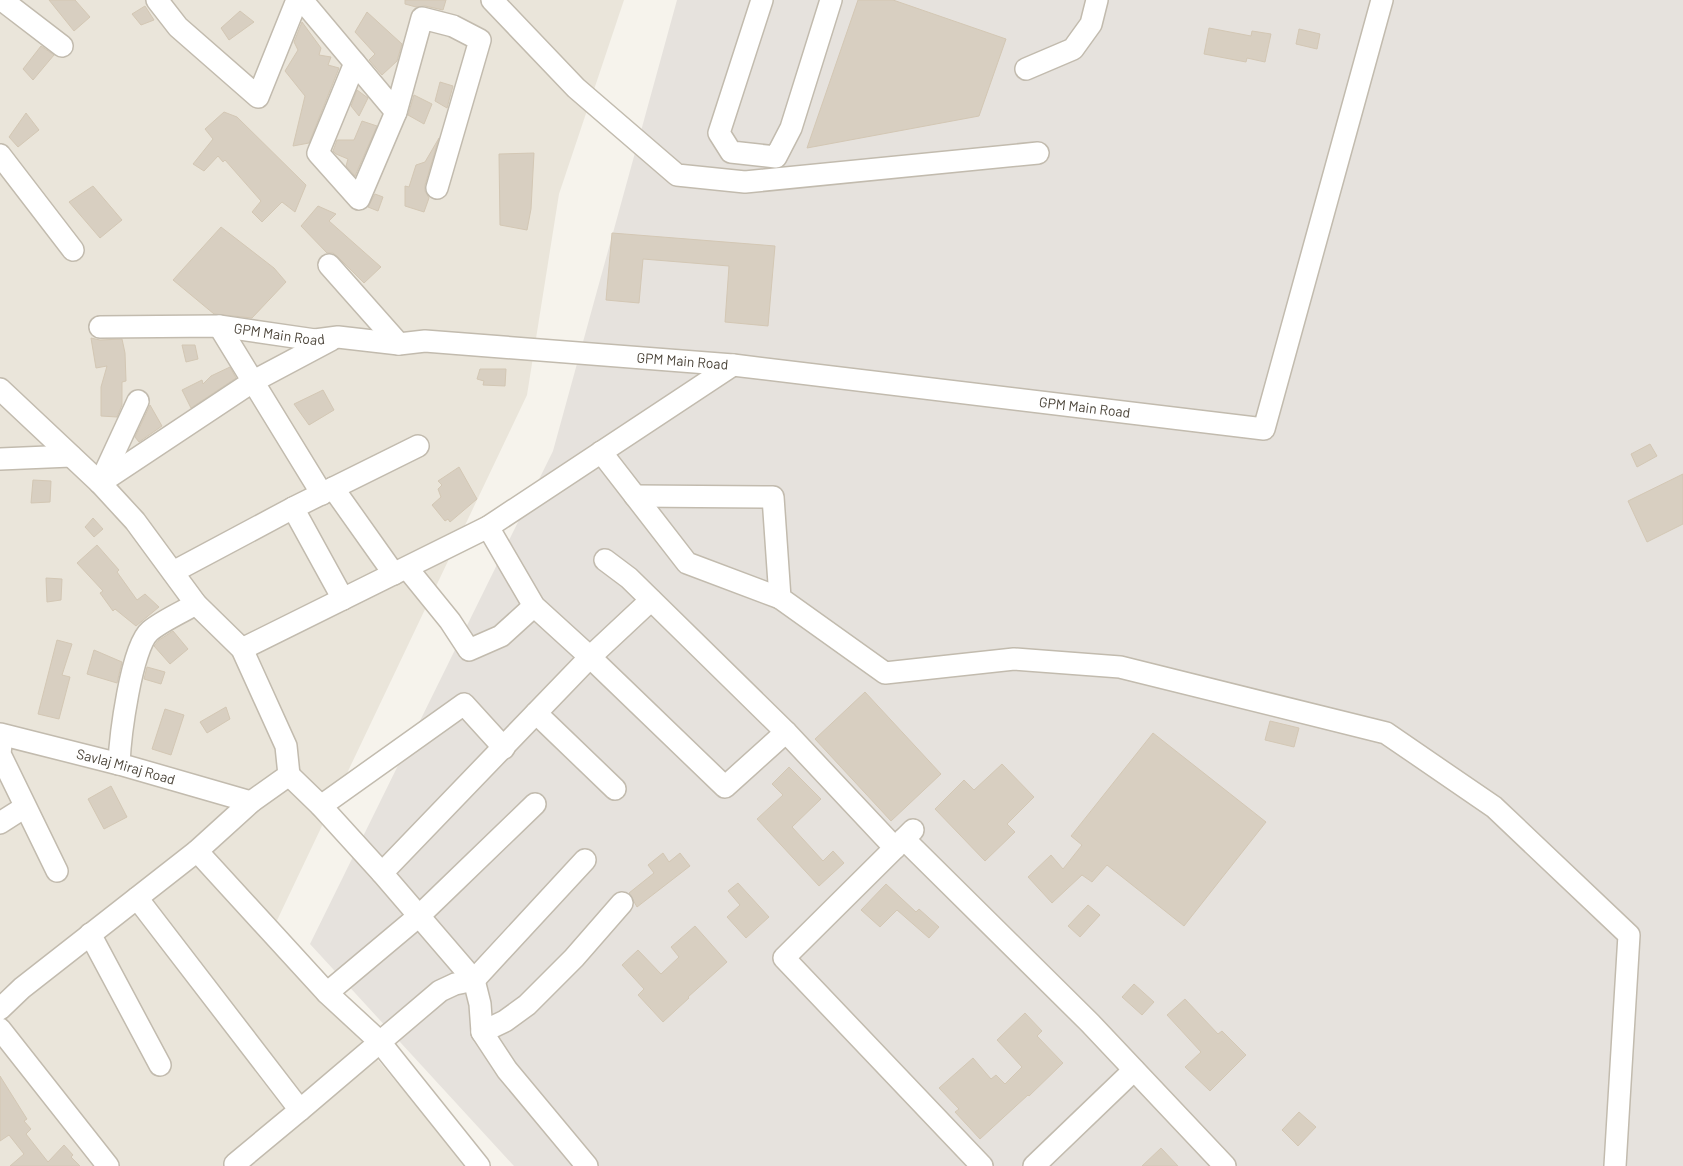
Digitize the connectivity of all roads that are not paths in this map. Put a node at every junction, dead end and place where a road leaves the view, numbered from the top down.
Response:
1 (2, 0) edge
2 (157, 0) edge
3 (492, 0) edge
4 (762, 0) edge
5 (831, 0) edge
6 (1098, 0) edge
7 (1382, 0) edge
8 (304, 1) edge
9 (62, 46) dead end
10 (355, 64) junction
11 (1026, 69) dead end
12 (396, 112) junction
13 (1038, 153) dead end
14 (0, 155) edge
15 (437, 188) dead end
16 (73, 250) dead end
17 (329, 265) dead end
18 (219, 326) junction
19 (100, 327) dead end
20 (338, 336) junction
21 (399, 344) junction
22 (732, 365) junction
23 (252, 382) junction
24 (0, 389) edge
25 (138, 400) dead end
26 (418, 446) dead end
27 (601, 452) junction
28 (71, 456) junction
29 (0, 459) edge
30 (100, 483) junction
31 (328, 491) junction
32 (635, 496) junction
33 (293, 508) junction
34 (488, 527) junction
35 (606, 560) dead end
36 (400, 571) junction
37 (173, 572) junction
38 (780, 598) junction
39 (343, 599) junction
40 (651, 600) junction
41 (196, 604) junction
42 (534, 606) junction
43 (242, 649) junction
44 (590, 657) junction
45 (536, 713) junction
46 (786, 732) junction
47 (1, 735) edge
48 (504, 748) junction
49 (119, 764) junction
50 (289, 776) junction
51 (615, 789) dead end
52 (251, 802) junction
53 (535, 804) dead end
54 (321, 806) junction
55 (25, 807) junction
56 (0, 822) edge
57 (904, 839) junction
58 (196, 850) junction
59 (585, 860) dead end
60 (57, 871) dead end
61 (382, 872) junction
62 (137, 898) junction
63 (622, 903) dead end
64 (420, 915) junction
65 (90, 934) junction
66 (474, 980) junction
67 (327, 993) junction
68 (3, 999) edge
69 (0, 1029) edge
70 (482, 1032) junction
71 (378, 1041) junction
72 (160, 1065) dead end
73 (1134, 1070) junction
74 (300, 1110) junction
75 (108, 1166) edge
76 (236, 1166) edge
77 (479, 1166) edge
78 (587, 1166) edge
79 (982, 1166) edge
80 (1034, 1166) edge
81 (1225, 1166) edge
82 (1615, 1166) edge

1 - 9 street
2 - 8 street
3 - 13 street
4 - 5 street
6 - 11 street
7 - 22 street, GPM Main Road
8 - 10 street
10 - 12 street
10 - 12 street
12 - 15 street
14 - 16 street
17 - 21 street
18 - 19 street, GPM Main Road
18 - 20 street, GPM Main Road
18 - 23 street
20 - 21 street, GPM Main Road
20 - 23 street
21 - 22 street, GPM Main Road
22 - 27 street
23 - 30 street
23 - 31 street
24 - 28 street
25 - 30 street
26 - 31 street
27 - 32 street
27 - 34 street
28 - 29 street
28 - 30 street
30 - 37 street
31 - 33 street
31 - 36 street
32 - 38 street
32 - 38 street
33 - 37 street
33 - 39 street
34 - 36 street
34 - 42 street
35 - 40 street
36 - 39 street
36 - 42 street
37 - 41 street
38 - 82 street
39 - 43 street
40 - 44 street
40 - 46 street
41 - 43 street
41 - 49 street
42 - 44 street
43 - 50 street
44 - 45 street
44 - 46 street
45 - 48 street
45 - 51 street
46 - 57 street
47 - 49 street, Savlaj Miraj Road
47 - 55 street
48 - 54 street
48 - 61 street
49 - 52 street, Savlaj Miraj Road
50 - 52 street
50 - 54 street
52 - 58 street
53 - 64 street
54 - 61 street
55 - 56 street
55 - 60 street
57 - 73 street
57 - 79 street
58 - 62 street
58 - 67 street
59 - 66 street
61 - 64 street
62 - 65 street
62 - 74 street
63 - 70 street
64 - 66 street
64 - 67 street
65 - 68 street
65 - 72 street
66 - 70 street
66 - 71 street
67 - 71 street
69 - 75 street
70 - 78 street
71 - 74 street
71 - 77 street
73 - 80 street
73 - 81 street
74 - 76 street

